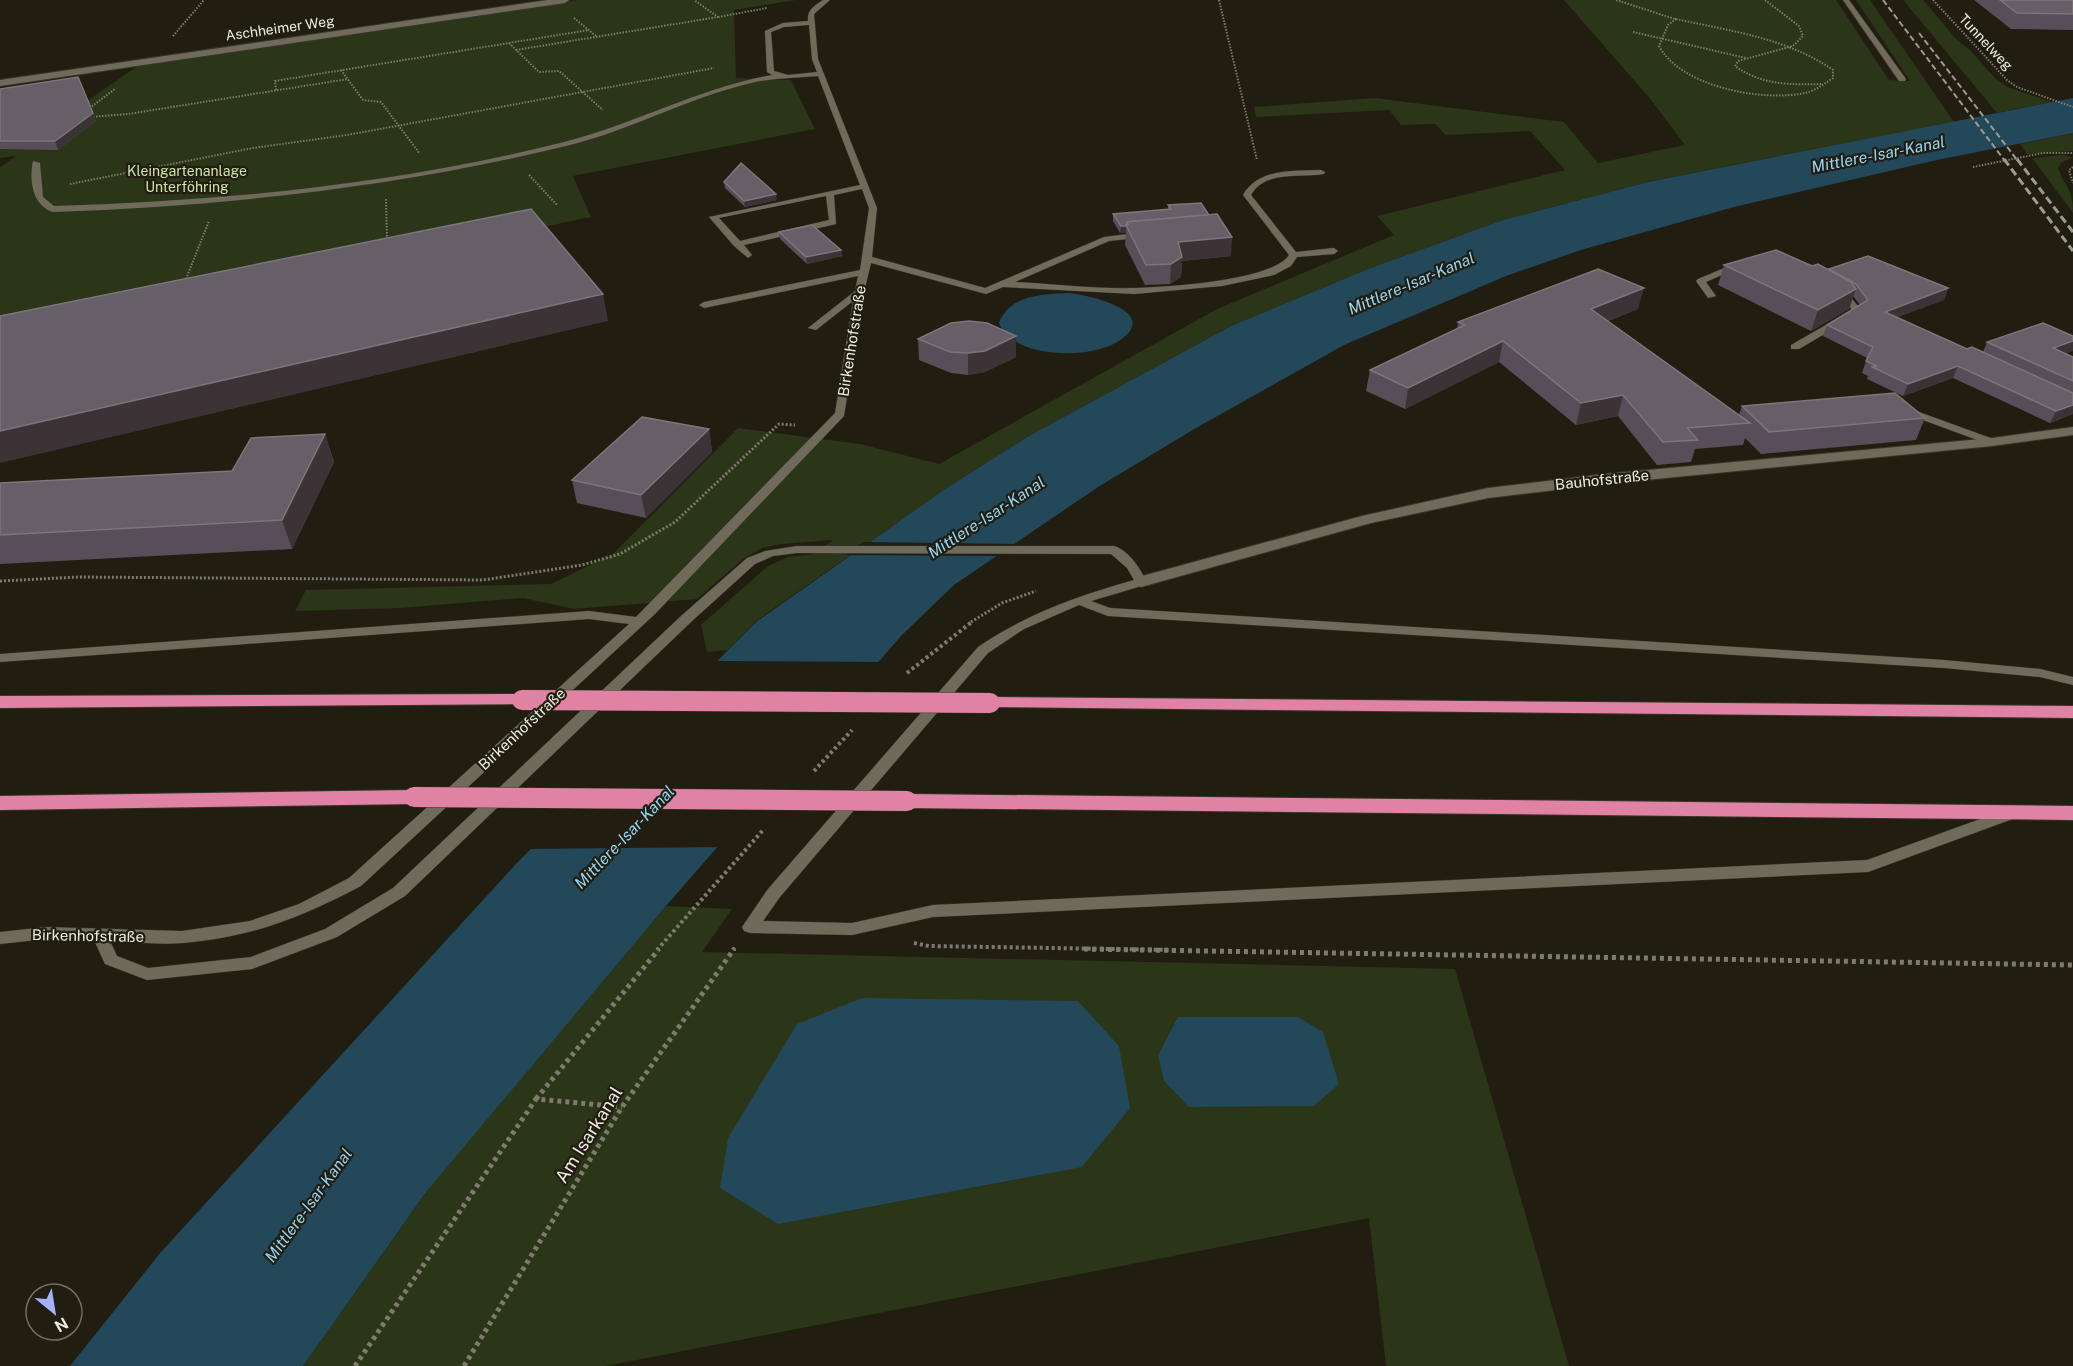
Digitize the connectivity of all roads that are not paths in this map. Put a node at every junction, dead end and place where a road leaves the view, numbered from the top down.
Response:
1 (565, 0) edge
2 (827, 0) edge
3 (1846, 0) edge
4 (811, 22) junction
5 (820, 74) junction
6 (778, 76) junction
7 (1902, 79) dead end
8 (0, 83) edge
9 (36, 163) dead end
10 (1321, 172) dead end
11 (865, 186) junction
12 (830, 193) junction
13 (1154, 234) edge
14 (737, 244) junction
15 (1334, 251) dead end
16 (748, 255) dead end
17 (1294, 255) junction
18 (867, 259) junction
19 (1745, 264) edge
20 (864, 272) junction
21 (1001, 284) junction
22 (1827, 287) edge
23 (859, 292) junction
24 (1711, 296) dead end
25 (704, 305) dead end
26 (813, 328) dead end
27 (1795, 347) dead end
28 (1900, 408) edge
29 (2073, 431) edge
30 (1992, 442) junction
31 (1141, 582) junction
32 (1079, 601) junction
33 (639, 621) junction
34 (0, 658) edge
35 (2073, 681) edge
36 (0, 702) edge
37 (2073, 712) edge
38 (0, 803) edge
39 (2017, 812) junction
40 (2073, 813) edge
41 (99, 935) junction
42 (0, 938) edge

1 - 8 street, Aschheimer Weg
2 - 4 lane
3 - 7 lane
4 - 5 lane, Birkenhofstraße
4 - 6 lane
5 - 6 lane
5 - 11 lane, Birkenhofstraße
6 - 9 lane
10 - 17 lane
11 - 12 lane
11 - 18 lane, Birkenhofstraße
12 - 14 lane
12 - 14 lane
13 - 21 lane
14 - 16 lane
15 - 17 lane
17 - 21 lane
18 - 20 lane, Birkenhofstraße
18 - 21 lane
19 - 24 lane
20 - 23 lane, Birkenhofstraße
20 - 25 lane, Birkenhofstraße
22 - 27 lane
23 - 26 lane
23 - 33 lane, Birkenhofstraße
28 - 30 lane
29 - 30 street, Bauhofstraße
30 - 31 street, Bauhofstraße
31 - 32 lane
31 - 41 lane
32 - 35 lane
32 - 39 lane
33 - 34 lane
33 - 41 lane, Birkenhofstraße
36 - 37 highway, bridge
38 - 39 highway, bridge
39 - 40 highway
41 - 42 lane, Birkenhofstraße

